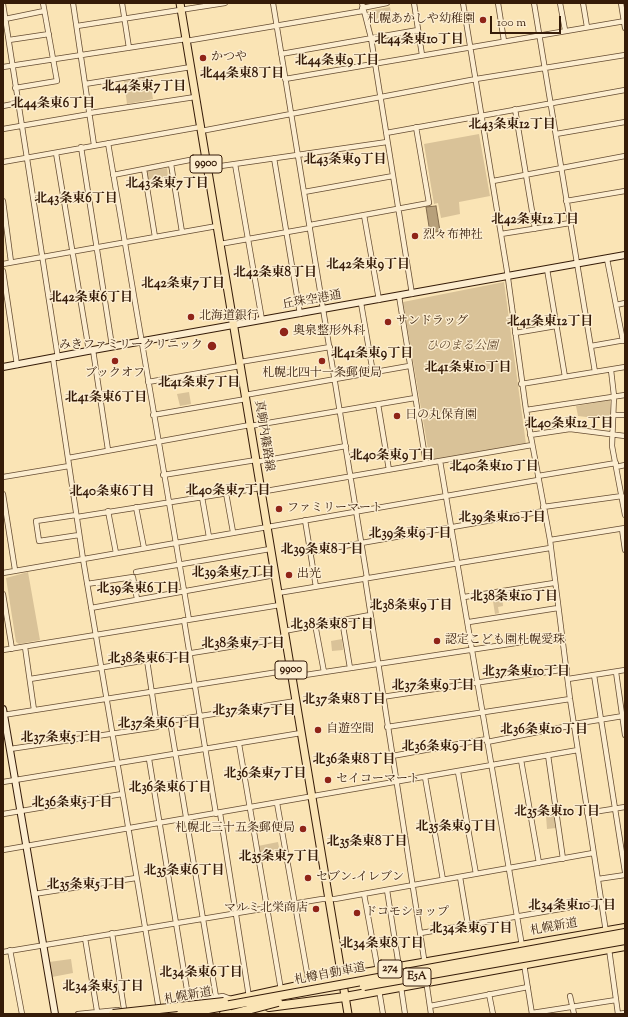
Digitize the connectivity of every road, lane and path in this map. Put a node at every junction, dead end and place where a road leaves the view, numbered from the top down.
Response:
1 (43, 3) edge
2 (73, 3) edge
3 (122, 3) edge
4 (225, 3) edge
5 (273, 3) edge
6 (387, 3) edge
7 (414, 3) edge
8 (463, 3) edge
9 (498, 3) edge
10 (534, 3) edge
11 (560, 3) edge
12 (583, 3) edge
13 (621, 3) edge
14 (3, 4) edge
15 (180, 6) edge
16 (362, 7) edge
17 (44, 11) junction
18 (5, 19) junction
19 (124, 19) junction
20 (624, 21) edge
21 (77, 26) junction
22 (277, 26) junction
23 (587, 27) junction
24 (625, 28) edge
25 (418, 30) junction
26 (565, 30) junction
27 (5, 31) edge
28 (49, 34) junction
29 (539, 35) junction
30 (371, 38) junction
31 (9, 40) junction
32 (186, 40) junction
33 (504, 41) junction
34 (470, 47) junction
35 (129, 48) junction
36 (281, 54) junction
37 (422, 55) junction
38 (625, 55) edge
39 (82, 56) junction
40 (53, 60) junction
41 (375, 63) junction
42 (12, 66) junction
43 (3, 67) edge
44 (191, 67) junction
45 (544, 67) junction
46 (286, 79) junction
47 (476, 79) junction
48 (85, 84) junction
49 (16, 88) junction
50 (625, 90) edge
51 (195, 97) junction
52 (380, 97) junction
53 (550, 102) junction
54 (18, 103) junction
55 (3, 106) edge
56 (514, 109) junction
57 (90, 114) junction
58 (292, 114) junction
59 (481, 115) junction
60 (625, 122) edge
61 (21, 126) junction
62 (416, 127) junction
63 (3, 129) edge
64 (200, 129) junction
65 (386, 133) junction
66 (556, 134) junction
67 (387, 142) junction
68 (108, 143) junction
69 (94, 145) junction
70 (81, 147) junction
71 (56, 153) junction
72 (299, 155) junction
73 (625, 156) edge
74 (205, 157) junction
75 (27, 158) junction
76 (274, 158) junction
77 (3, 162) edge
78 (171, 164) junction
79 (235, 164) junction
80 (561, 167) junction
81 (207, 168) junction
82 (144, 169) junction
83 (526, 174) junction
84 (113, 175) junction
85 (393, 176) junction
86 (493, 180) junction
87 (625, 191) edge
88 (304, 192) junction
89 (3, 201) edge
90 (566, 201) junction
91 (398, 209) junction
92 (364, 215) junction
93 (570, 223) junction
94 (217, 226) junction
95 (310, 226) junction
96 (535, 229) junction
97 (182, 232) junction
98 (286, 232) junction
99 (501, 234) junction
100 (155, 237) junction
101 (248, 240) junction
102 (124, 242) junction
103 (220, 244) junction
104 (97, 247) junction
105 (72, 251) junction
106 (625, 256) edge
107 (42, 257) junction
108 (607, 259) junction
109 (11, 262) junction
110 (3, 264) edge
111 (577, 264) junction
112 (547, 269) junction
113 (3, 272) edge
114 (508, 276) junction
115 (412, 294) junction
116 (399, 296) junction
117 (379, 300) junction
118 (361, 303) junction
119 (625, 303) edge
120 (616, 305) junction
121 (325, 310) junction
122 (300, 314) junction
123 (262, 320) junction
124 (234, 325) junction
125 (556, 326) junction
126 (515, 333) junction
127 (624, 340) edge
128 (141, 341) junction
129 (112, 346) junction
130 (591, 346) junction
131 (330, 347) junction
132 (91, 350) junction
133 (55, 358) junction
134 (240, 364) junction
135 (17, 365) junction
136 (409, 366) junction
137 (3, 367) edge
138 (625, 367) edge
139 (611, 370) junction
140 (595, 372) junction
141 (373, 373) junction
142 (565, 377) junction
143 (335, 380) junction
144 (148, 382) junction
145 (521, 384) junction
146 (625, 395) edge
147 (614, 396) junction
148 (245, 397) junction
149 (414, 398) junction
150 (378, 404) junction
151 (526, 410) junction
152 (340, 412) junction
153 (153, 415) junction
154 (614, 415) junction
155 (625, 415) edge
156 (250, 426) junction
157 (613, 434) junction
158 (530, 436) junction
159 (625, 436) edge
160 (158, 442) junction
161 (532, 445) junction
162 (346, 446) junction
163 (108, 450) junction
164 (68, 458) junction
165 (256, 461) junction
166 (440, 461) junction
167 (426, 463) junction
168 (616, 465) junction
169 (625, 465) edge
170 (69, 466) junction
171 (389, 470) junction
172 (163, 475) junction
173 (351, 476) junction
174 (3, 477) edge
175 (538, 478) junction
176 (260, 490) junction
177 (226, 493) junction
178 (3, 494) edge
179 (623, 494) edge
180 (447, 496) junction
181 (202, 497) junction
182 (169, 502) junction
183 (136, 507) junction
184 (543, 509) junction
185 (108, 511) junction
186 (356, 511) junction
187 (625, 515) edge
188 (76, 516) junction
189 (305, 520) junction
190 (266, 527) junction
191 (452, 527) junction
192 (623, 529) edge
193 (233, 532) junction
194 (79, 535) junction
195 (208, 537) junction
196 (550, 540) junction
197 (176, 543) junction
198 (361, 543) junction
199 (144, 548) junction
200 (550, 548) junction
201 (270, 550) junction
202 (625, 550) edge
203 (310, 552) junction
204 (116, 554) junction
205 (83, 559) junction
206 (458, 562) junction
207 (180, 565) junction
208 (15, 570) junction
209 (136, 572) dead end
210 (3, 573) edge
211 (275, 575) junction
212 (366, 578) junction
213 (554, 583) junction
214 (87, 584) junction
215 (316, 587) junction
216 (184, 591) junction
217 (278, 593) junction
218 (3, 594) edge
219 (464, 597) junction
220 (137, 599) junction
221 (280, 605) junction
222 (91, 608) junction
223 (558, 608) junction
224 (370, 615) junction
225 (187, 620) junction
226 (342, 620) junction
227 (468, 622) junction
228 (315, 624) junction
229 (285, 634) junction
230 (96, 635) junction
231 (562, 636) junction
232 (25, 647) junction
233 (12, 649) junction
234 (473, 649) junction
235 (3, 650) edge
236 (190, 653) junction
237 (147, 660) junction
238 (378, 664) junction
239 (101, 667) junction
240 (350, 668) junction
241 (567, 669) junction
242 (625, 670) edge
243 (324, 672) junction
244 (616, 672) junction
245 (291, 673) junction
246 (594, 675) junction
247 (30, 679) junction
248 (568, 679) junction
249 (478, 682) junction
250 (196, 685) junction
251 (152, 692) junction
252 (382, 697) junction
253 (106, 699) junction
254 (570, 699) junction
255 (296, 701) junction
256 (34, 710) junction
257 (483, 712) junction
258 (3, 713) edge
259 (200, 716) junction
260 (624, 716) edge
261 (601, 719) junction
262 (170, 721) junction
263 (156, 723) junction
264 (574, 725) junction
265 (387, 727) junction
266 (301, 733) junction
267 (112, 734) junction
268 (625, 735) edge
269 (487, 740) junction
270 (239, 744) junction
271 (7, 747) edge
272 (206, 749) junction
273 (578, 750) junction
274 (175, 754) junction
275 (392, 756) junction
276 (548, 756) junction
277 (149, 759) junction
278 (521, 760) junction
279 (117, 764) junction
280 (491, 766) junction
281 (458, 772) junction
282 (425, 777) junction
283 (15, 780) junction
284 (3, 782) edge
285 (396, 783) junction
286 (122, 794) junction
287 (312, 797) junction
288 (277, 803) junction
289 (625, 807) edge
290 (250, 808) junction
291 (615, 809) junction
292 (20, 811) junction
293 (218, 813) junction
294 (587, 813) junction
295 (3, 814) edge
296 (186, 819) junction
297 (160, 823) junction
298 (128, 829) junction
299 (26, 846) junction
300 (3, 850) edge
301 (593, 853) junction
302 (563, 859) junction
303 (539, 863) junction
304 (508, 868) junction
305 (625, 873) edge
306 (476, 874) junction
307 (460, 877) junction
308 (136, 878) junction
309 (598, 879) junction
310 (443, 880) junction
311 (414, 885) junction
312 (387, 890) junction
313 (34, 894) junction
314 (364, 894) junction
315 (328, 899) junction
316 (601, 902) junction
317 (294, 903) junction
318 (267, 908) junction
319 (236, 913) junction
320 (516, 916) junction
321 (203, 918) junction
322 (176, 923) junction
323 (468, 925) junction
324 (145, 928) junction
325 (625, 928) edge
326 (606, 932) junction
327 (112, 933) junction
328 (421, 933) junction
329 (625, 933) edge
330 (85, 938) junction
331 (625, 940) edge
332 (43, 945) junction
333 (522, 946) junction
334 (625, 946) edge
335 (609, 949) junction
336 (10, 950) junction
337 (3, 952) edge
338 (425, 963) junction
339 (524, 965) junction
340 (399, 967) junction
341 (378, 971) junction
342 (341, 977) junction
343 (426, 982) junction
344 (309, 984) junction
345 (401, 987) junction
346 (528, 987) junction
347 (281, 990) junction
348 (379, 990) junction
349 (490, 994) junction
350 (570, 996) dead end
351 (216, 997) junction
352 (249, 997) junction
353 (345, 997) junction
354 (234, 1000) junction
355 (286, 1000) junction
356 (616, 1000) junction
357 (258, 1001) junction
358 (189, 1002) junction
359 (430, 1006) junction
360 (572, 1007) junction
361 (124, 1009) junction
362 (97, 1012) junction
363 (158, 1012) edge
364 (253, 1012) edge
365 (625, 1013) edge
366 (22, 1014) edge
367 (55, 1014) edge
368 (78, 1014) edge
369 (113, 1014) edge
370 (137, 1014) edge
371 (181, 1014) edge
372 (210, 1014) edge
373 (224, 1014) edge
374 (232, 1014) edge
375 (348, 1014) edge
376 (383, 1014) edge
377 (405, 1014) edge
378 (431, 1014) edge
379 (493, 1014) edge
380 (532, 1014) edge
381 (574, 1014) edge
382 (618, 1014) edge

1 - 17 street
2 - 21 street
3 - 19 street
4 - 15 street
5 - 22 street
6 - 16 street
7 - 25 street
8 - 34 street
9 - 33 street
10 - 29 street
11 - 26 street
12 - 23 street
13 - 20 street
14 - 18 street
15 - 19 street
15 - 32 main road, 真駒内篠路線 / 9900
16 - 22 street
16 - 30 street
17 - 18 street
17 - 28 street
18 - 27 street
19 - 21 street
19 - 35 street
20 - 23 street
20 - 24 street
21 - 39 street
22 - 32 street
22 - 36 street
23 - 26 street
25 - 30 street
25 - 37 street
26 - 29 street
27 - 31 street
28 - 31 street
28 - 40 street
29 - 33 street
29 - 45 street
30 - 36 street
30 - 41 street
31 - 42 street
32 - 35 street
32 - 44 main road, 真駒内篠路線 / 9900
33 - 34 street
34 - 37 street
34 - 47 street
35 - 39 street
36 - 46 street
37 - 41 street
38 - 45 street
39 - 40 street
39 - 48 street
40 - 42 street
40 - 49 street
41 - 46 street
41 - 52 street
42 - 43 street
42 - 49 street
44 - 48 street
44 - 51 main road, 真駒内篠路線 / 9900
45 - 47 street
45 - 53 street
46 - 58 street
47 - 52 street
47 - 59 street
48 - 57 street
49 - 54 street
50 - 53 street
51 - 57 street
51 - 64 main road, 真駒内篠路線 / 9900
52 - 58 street
52 - 65 street
53 - 56 street
53 - 66 street
54 - 55 street
54 - 61 street
56 - 59 street
56 - 83 street
57 - 61 street
57 - 69 street
58 - 64 street
58 - 72 street
59 - 62 street
59 - 86 street
60 - 66 street
61 - 63 street
61 - 75 street
62 - 65 street
62 - 91 street
64 - 68 street
64 - 74 main road, 真駒内篠路線 / 9900
65 - 67 street
66 - 80 street
67 - 72 street
67 - 85 street
68 - 69 street
68 - 84 street
69 - 70 street
70 - 71 street
70 - 104 street
71 - 75 street
71 - 105 street
72 - 76 street
72 - 88 street
73 - 80 street
74 - 78 street
74 - 81 main road, 真駒内篠路線 / 9900
75 - 77 street
75 - 107 street
76 - 79 street
76 - 98 street
78 - 82 street
78 - 97 street
79 - 81 street
79 - 101 street
80 - 83 street
80 - 90 street
81 - 94 main road, 真駒内篠路線 / 9900
82 - 84 street
82 - 100 street
83 - 86 street
83 - 96 street
84 - 102 street
85 - 88 street
85 - 91 street
86 - 99 street
87 - 90 street
88 - 95 street
89 - 109 street
90 - 93 street
91 - 92 street
91 - 115 street
92 - 95 street
92 - 117 street
93 - 96 street
93 - 111 street
94 - 97 street
94 - 103 main road, 真駒内篠路線 / 9900
95 - 98 street
95 - 121 street
96 - 99 street
97 - 100 street
98 - 101 street
98 - 122 street
99 - 114 street
100 - 102 street
101 - 103 street
101 - 123 street
102 - 104 street
102 - 128 street
103 - 124 main road, 真駒内篠路線 / 9900
104 - 105 street
104 - 129 street
105 - 107 street
105 - 132 street
106 - 108 main road, 丘珠空港通
107 - 109 street
107 - 133 street
108 - 111 main road, 丘珠空港通
108 - 120 street
109 - 110 street
111 - 112 main road, 丘珠空港通
111 - 130 street
112 - 114 main road, 丘珠空港通
112 - 125 street
113 - 135 street
114 - 115 main road, 丘珠空港通
114 - 126 street
115 - 116 main road, 丘珠空港通
116 - 117 main road, 丘珠空港通
116 - 136 street
117 - 118 main road, 丘珠空港通
118 - 121 main road, 丘珠空港通
118 - 141 street
119 - 120 street
120 - 127 street
121 - 122 main road, 丘珠空港通
121 - 131 street
122 - 123 main road, 丘珠空港通
123 - 124 main road, 丘珠空港通
124 - 128 main road, 丘珠空港通
124 - 134 main road, 真駒内篠路線 / 9900
125 - 126 street
125 - 142 street
126 - 145 street
127 - 130 street
128 - 129 main road, 丘珠空港通
128 - 144 street
129 - 132 main road, 丘珠空港通
130 - 140 street
131 - 134 street
131 - 143 street
132 - 133 main road, 丘珠空港通
132 - 163 street
133 - 135 main road, 丘珠空港通
133 - 164 street
134 - 144 street
134 - 148 main road, 真駒内篠路線 / 9900
135 - 137 main road, 丘珠空港通
136 - 141 street
136 - 149 street
138 - 139 street
139 - 140 street
139 - 147 street
140 - 142 street
141 - 143 street
142 - 145 street
143 - 148 street
143 - 152 street
144 - 153 street
145 - 151 street
146 - 147 street
147 - 151 street
147 - 154 street
148 - 153 street
148 - 156 main road, 真駒内篠路線 / 9900
149 - 150 street
149 - 167 street
150 - 152 street
150 - 171 street
151 - 158 street
152 - 156 street
152 - 162 street
153 - 160 street
154 - 155 street
154 - 157 street
156 - 160 street
156 - 165 main road, 真駒内篠路線 / 9900
157 - 158 street
157 - 159 street
157 - 168 street
158 - 161 street
160 - 163 street
160 - 172 street
161 - 166 street
161 - 175 street
162 - 165 street
162 - 173 street
163 - 164 street
164 - 170 street
165 - 172 street
165 - 176 main road, 真駒内篠路線 / 9900
166 - 167 street
166 - 180 street
167 - 171 street
168 - 169 street
168 - 175 street
168 - 179 street
170 - 174 street
170 - 188 street
171 - 173 street
172 - 182 street
173 - 176 street
173 - 186 street
175 - 180 street
175 - 184 street
176 - 177 street
176 - 190 main road, 真駒内篠路線 / 9900
177 - 181 street
177 - 193 street
178 - 208 street
179 - 184 street
179 - 187 street
180 - 186 street
180 - 191 street
181 - 182 street
181 - 195 street
182 - 183 street
182 - 197 street
183 - 185 street
183 - 199 street
184 - 191 street
184 - 196 street
185 - 188 street
185 - 204 street
186 - 189 street
186 - 198 street
188 - 194 street
188 - 194 street
189 - 190 street
189 - 203 street
190 - 193 street
190 - 201 main road, 真駒内篠路線 / 9900
191 - 198 street
191 - 206 street
192 - 196 street
192 - 202 street
193 - 195 street
194 - 205 street
195 - 197 street
196 - 200 street
197 - 199 street
197 - 207 street
198 - 203 street
198 - 212 street
199 - 204 street
200 - 206 street
200 - 213 street
201 - 207 street
201 - 211 main road, 真駒内篠路線 / 9900
203 - 215 street
204 - 205 street
205 - 208 street
205 - 214 street
206 - 212 street
206 - 219 street
207 - 209 street
207 - 216 street
208 - 210 street
211 - 216 street
211 - 217 main road, 真駒内篠路線 / 9900
212 - 215 street
212 - 224 street
213 - 219 street
213 - 223 street
214 - 220 street
214 - 222 street
215 - 217 street
216 - 220 street
216 - 225 street
217 - 221 main road, 真駒内篠路線 / 9900
218 - 233 street
219 - 227 street
220 - 222 street
221 - 225 street
221 - 229 main road, 真駒内篠路線 / 9900
222 - 230 street
223 - 227 street
223 - 231 street
224 - 226 street
224 - 238 street
225 - 230 street
225 - 236 street
226 - 228 street
226 - 240 street
227 - 234 street
228 - 229 street
228 - 243 street
229 - 236 street
229 - 245 main road, 真駒内篠路線 / 9900
230 - 232 street
230 - 239 street
231 - 234 street
231 - 241 street
232 - 233 street
232 - 247 street
233 - 235 street
234 - 238 street
234 - 249 street
236 - 237 street
236 - 250 street
237 - 239 street
237 - 251 street
238 - 240 street
238 - 252 street
239 - 247 street
239 - 253 street
240 - 243 street
241 - 248 street
241 - 249 street
242 - 244 street
243 - 245 street
244 - 246 street
244 - 260 street
245 - 250 street
245 - 255 main road, 真駒内篠路線 / 9900
246 - 248 street
246 - 261 street
247 - 256 street
248 - 254 street
249 - 252 street
249 - 257 street
250 - 251 street
250 - 259 street
251 - 253 street
251 - 263 street
252 - 265 street
253 - 256 street
253 - 267 street
254 - 257 street
254 - 264 street
255 - 259 street
255 - 266 main road, 真駒内篠路線 / 9900
256 - 258 street
257 - 265 street
257 - 269 street
258 - 271 main road
259 - 262 street
259 - 272 street
260 - 261 street
260 - 268 street
261 - 264 street
261 - 291 street
262 - 263 street
262 - 274 street
263 - 267 street
264 - 269 street
264 - 273 street
265 - 275 street
266 - 270 street
266 - 287 main road, 真駒内篠路線 / 9900
267 - 271 street
267 - 279 street
269 - 275 street
269 - 280 street
270 - 272 street
270 - 290 street
271 - 283 main road
272 - 274 street
272 - 293 street
273 - 276 street
273 - 294 street
274 - 277 street
274 - 296 street
275 - 285 street
276 - 278 street
276 - 302 street
277 - 279 street
277 - 297 street
278 - 280 street
278 - 303 street
279 - 283 street
279 - 286 street
280 - 281 street
280 - 304 street
281 - 282 street
281 - 306 street
282 - 285 street
282 - 310 street
283 - 284 street
283 - 292 main road
285 - 287 street
285 - 311 street
286 - 292 street
286 - 298 street
287 - 288 street
287 - 315 main road, 真駒内篠路線 / 9900
288 - 290 street
288 - 317 street
289 - 291 street
290 - 293 street
290 - 318 street
291 - 294 street
291 - 305 street
292 - 295 street
292 - 299 main road
293 - 296 street
293 - 319 street
294 - 301 street
296 - 297 street
296 - 321 street
297 - 298 street
297 - 322 street
298 - 299 street
298 - 308 street
299 - 300 street
299 - 313 main road
301 - 302 street
301 - 309 street
302 - 303 street
303 - 304 street
304 - 306 street
304 - 320 street
305 - 309 street
306 - 307 street
307 - 310 street
307 - 323 street
308 - 313 street
308 - 324 street
309 - 316 street
310 - 311 street
311 - 312 street
311 - 328 street
312 - 314 street
312 - 340 street
313 - 332 main road
314 - 315 street
314 - 341 street
315 - 317 street
315 - 342 main road, 真駒内篠路線 / 9900
316 - 320 street
316 - 326 street
317 - 318 street
317 - 344 street
318 - 319 street
318 - 347 street
319 - 321 street
319 - 352 street
320 - 323 street
320 - 333 street
321 - 322 street
321 - 351 street
322 - 324 street
322 - 358 street
323 - 328 street
324 - 327 street
324 - 363 street
325 - 326 highway, 札幌新道 / 274
326 - 333 highway, 札幌新道 / 274
327 - 330 street
327 - 361 street
328 - 338 street
329 - 357 highway, 札樽自動車道 / E5A, bridge
330 - 332 street
330 - 362 street
331 - 355 highway, 札樽自動車道 / E5A, bridge
332 - 336 street
332 - 367 main road
333 - 338 highway, 札幌新道 / 274
333 - 339 street
334 - 335 highway, 274
335 - 339 highway, 274
335 - 356 street
336 - 337 street
336 - 366 street
338 - 340 highway, 札幌新道 / 274
338 - 343 street
339 - 343 highway, 274
339 - 346 street
340 - 341 highway, 札幌新道 / 274
341 - 342 highway, 札幌新道 / 274
342 - 344 highway, 札幌新道 / 274
342 - 353 main road, 真駒内篠路線 / 9900
343 - 345 highway, 274
343 - 359 street
344 - 347 highway, 札幌新道 / 274
345 - 348 highway, 274
345 - 377 street
346 - 349 street
346 - 380 street
347 - 352 highway, 札幌新道 / 274
348 - 353 highway, 274
348 - 376 street
349 - 359 street
349 - 379 street
350 - 360 street
351 - 354 street
351 - 358 street
352 - 354 highway, 札幌新道 / 274
353 - 364 highway, 274
353 - 375 main road, 真駒内篠路線 / 9900
354 - 363 highway, 札幌新道 / 274
355 - 372 highway, 札樽自動車道 / E5A, bridge
355 - 374 highway, bridge
356 - 360 street
356 - 382 street
357 - 369 highway, bridge
357 - 371 highway, 札樽自動車道 / E5A, bridge
358 - 363 street
359 - 378 street
360 - 380 street
360 - 381 street
361 - 362 street
361 - 370 street
362 - 368 street
364 - 373 highway, 274
365 - 382 street

